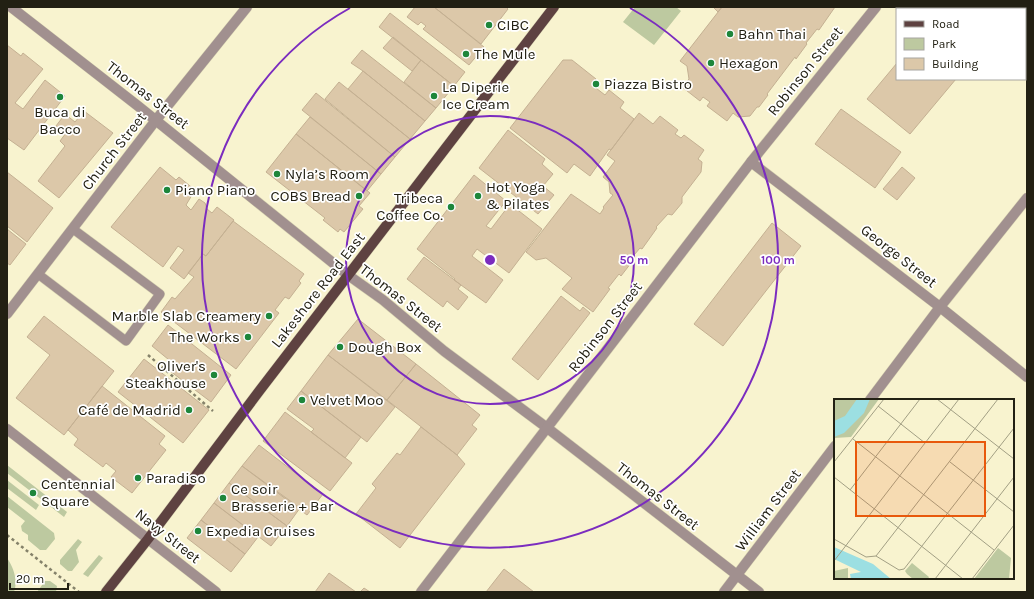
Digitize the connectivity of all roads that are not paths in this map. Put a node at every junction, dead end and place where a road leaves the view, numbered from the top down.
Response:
1 (11, 7) edge
2 (247, 7) edge
3 (876, 7) edge
4 (553, 8) edge
5 (156, 120) junction
6 (751, 162) junction
7 (1027, 198) edge
8 (73, 229) junction
9 (38, 274) junction
10 (348, 275) junction
11 (940, 307) junction
12 (7, 314) edge
13 (1027, 378) edge
14 (871, 399) edge
15 (546, 427) junction
16 (7, 429) edge
17 (834, 447) edge
18 (148, 539) junction
19 (737, 576) junction
20 (106, 592) edge
21 (216, 592) edge
22 (421, 592) edge
23 (724, 592) edge
24 (759, 592) edge

1 - 5 street, Thomas Street
2 - 5 street, Church Street
3 - 6 street, Robinson Street
4 - 10 main road, Lakeshore Road East
5 - 8 street, Church Street
5 - 10 street, Thomas Street
6 - 11 street, George Street
6 - 15 street, Robinson Street
7 - 11 street
8 - 9 street, Church Street
8 - 9 lane
9 - 12 street, Church Street
10 - 15 street, Thomas Street
10 - 18 main road, Lakeshore Road East
11 - 13 street, George Street
11 - 14 street
15 - 19 street, Thomas Street
15 - 22 street, Robinson Street
16 - 18 street, Navy Street
17 - 19 street, William Street
18 - 20 main road, Lakeshore Road East
18 - 21 street, Navy Street
19 - 23 street, William Street
19 - 24 street, Thomas Street

